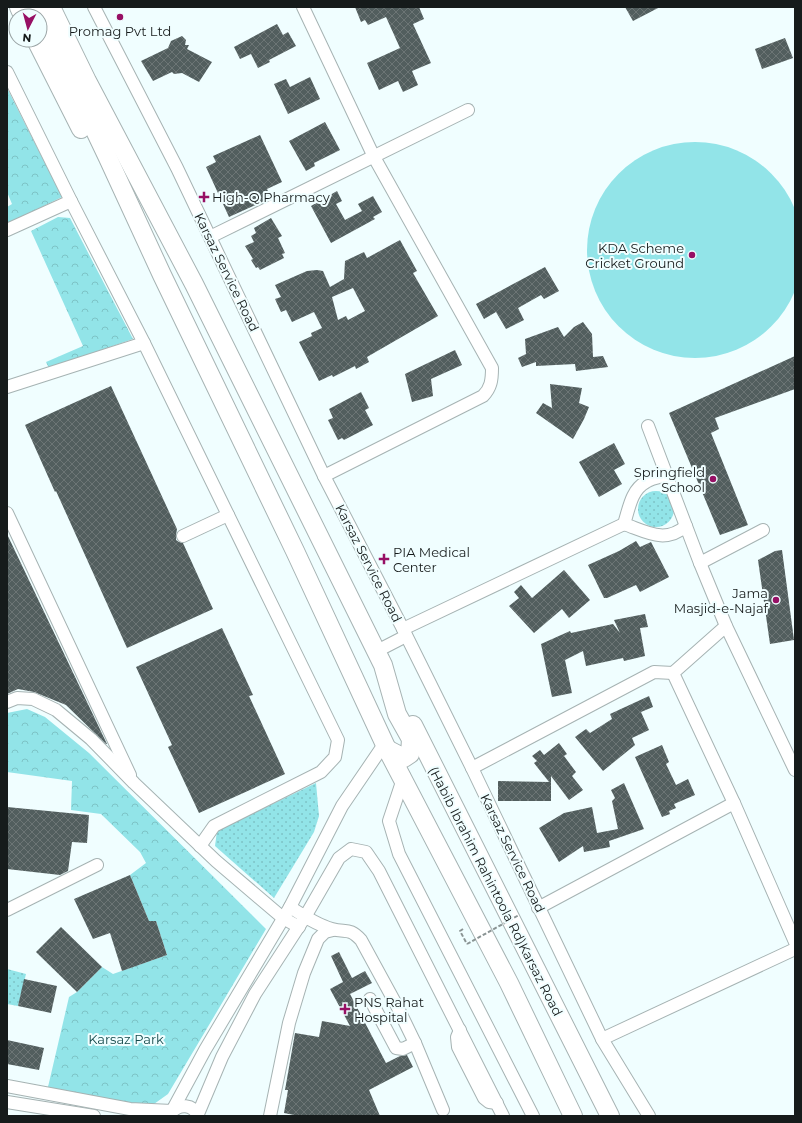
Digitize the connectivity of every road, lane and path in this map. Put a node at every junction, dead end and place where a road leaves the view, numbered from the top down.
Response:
1 (36, 7) edge
2 (51, 7) edge
3 (64, 7) edge
4 (94, 7) edge
5 (303, 7) edge
6 (40, 48) edge
7 (7, 72) edge
8 (468, 110) dead end
9 (374, 157) junction
10 (71, 201) junction
11 (7, 230) edge
12 (210, 237) junction
13 (162, 275) junction
14 (194, 284) junction
15 (144, 343) junction
16 (7, 387) edge
17 (648, 426) dead end
18 (667, 475) junction
19 (324, 476) junction
20 (7, 512) edge
21 (228, 515) junction
22 (624, 524) junction
23 (686, 526) junction
24 (763, 530) dead end
25 (183, 536) dead end
26 (700, 564) junction
27 (726, 626) junction
28 (404, 633) junction
29 (379, 659) junction
30 (672, 672) junction
31 (7, 702) edge
32 (386, 746) junction
33 (410, 754) junction
34 (472, 768) junction
35 (795, 770) edge
36 (403, 779) junction
37 (134, 783) junction
38 (734, 803) junction
39 (200, 846) junction
40 (97, 865) dead end
41 (290, 907) junction
42 (538, 908) junction
43 (7, 910) edge
44 (519, 915) dead end
45 (283, 918) junction
46 (302, 922) junction
47 (333, 930) junction
48 (460, 930) dead end
49 (795, 942) edge
50 (795, 949) edge
51 (370, 999) dead end
52 (602, 1039) junction
53 (415, 1043) junction
54 (205, 1050) junction
55 (222, 1057) junction
56 (7, 1086) edge
57 (7, 1102) edge
58 (443, 1110) dead end
59 (42, 1112) edge
60 (171, 1114) edge
61 (198, 1115) edge
62 (94, 1116) edge
63 (270, 1116) edge
64 (504, 1116) edge
65 (533, 1116) edge
66 (573, 1116) edge
67 (610, 1116) edge
68 (649, 1116) edge

1 - 13 highway
2 - 14 highway
3 - 14 highway
4 - 12 street, Karsaz Service Road
5 - 9 street
6 - 13 highway
7 - 10 street
8 - 9 street
9 - 12 street
9 - 19 street
10 - 11 street
10 - 15 street
12 - 19 street, Karsaz Service Road
13 - 32 highway
14 - 29 highway
15 - 16 street
15 - 21 street
17 - 18 street
18 - 22 street
18 - 23 street
19 - 28 street, Karsaz Service Road
20 - 37 street
21 - 25 street
21 - 39 street
22 - 23 street
22 - 28 street
23 - 26 street
24 - 26 street
26 - 27 street
27 - 30 street
27 - 35 street
28 - 29 street
28 - 34 street, Karsaz Service Road
29 - 33 highway
29 - 67 highway, (Habib Ibrahim Rahintoola Rd)Karsaz Road
30 - 34 street
30 - 38 street
31 - 37 street
32 - 33 highway
32 - 36 highway
32 - 41 street
33 - 36 street
34 - 42 street, Karsaz Service Road
36 - 65 street
36 - 66 highway
37 - 39 street
38 - 42 street
38 - 49 street
39 - 45 street
40 - 43 street
41 - 45 street
41 - 46 street
42 - 52 street, Karsaz Service Road
44 - 48 path, bridge
45 - 46 street
45 - 54 street
46 - 47 street
46 - 55 street
46 - 64 street
47 - 53 street
47 - 63 street
50 - 52 street
51 - 53 street
52 - 68 street, Karsaz Service Road
53 - 58 street
54 - 55 street
54 - 60 street
55 - 61 street
56 - 60 street
57 - 59 street
59 - 62 street
60 - 61 street

